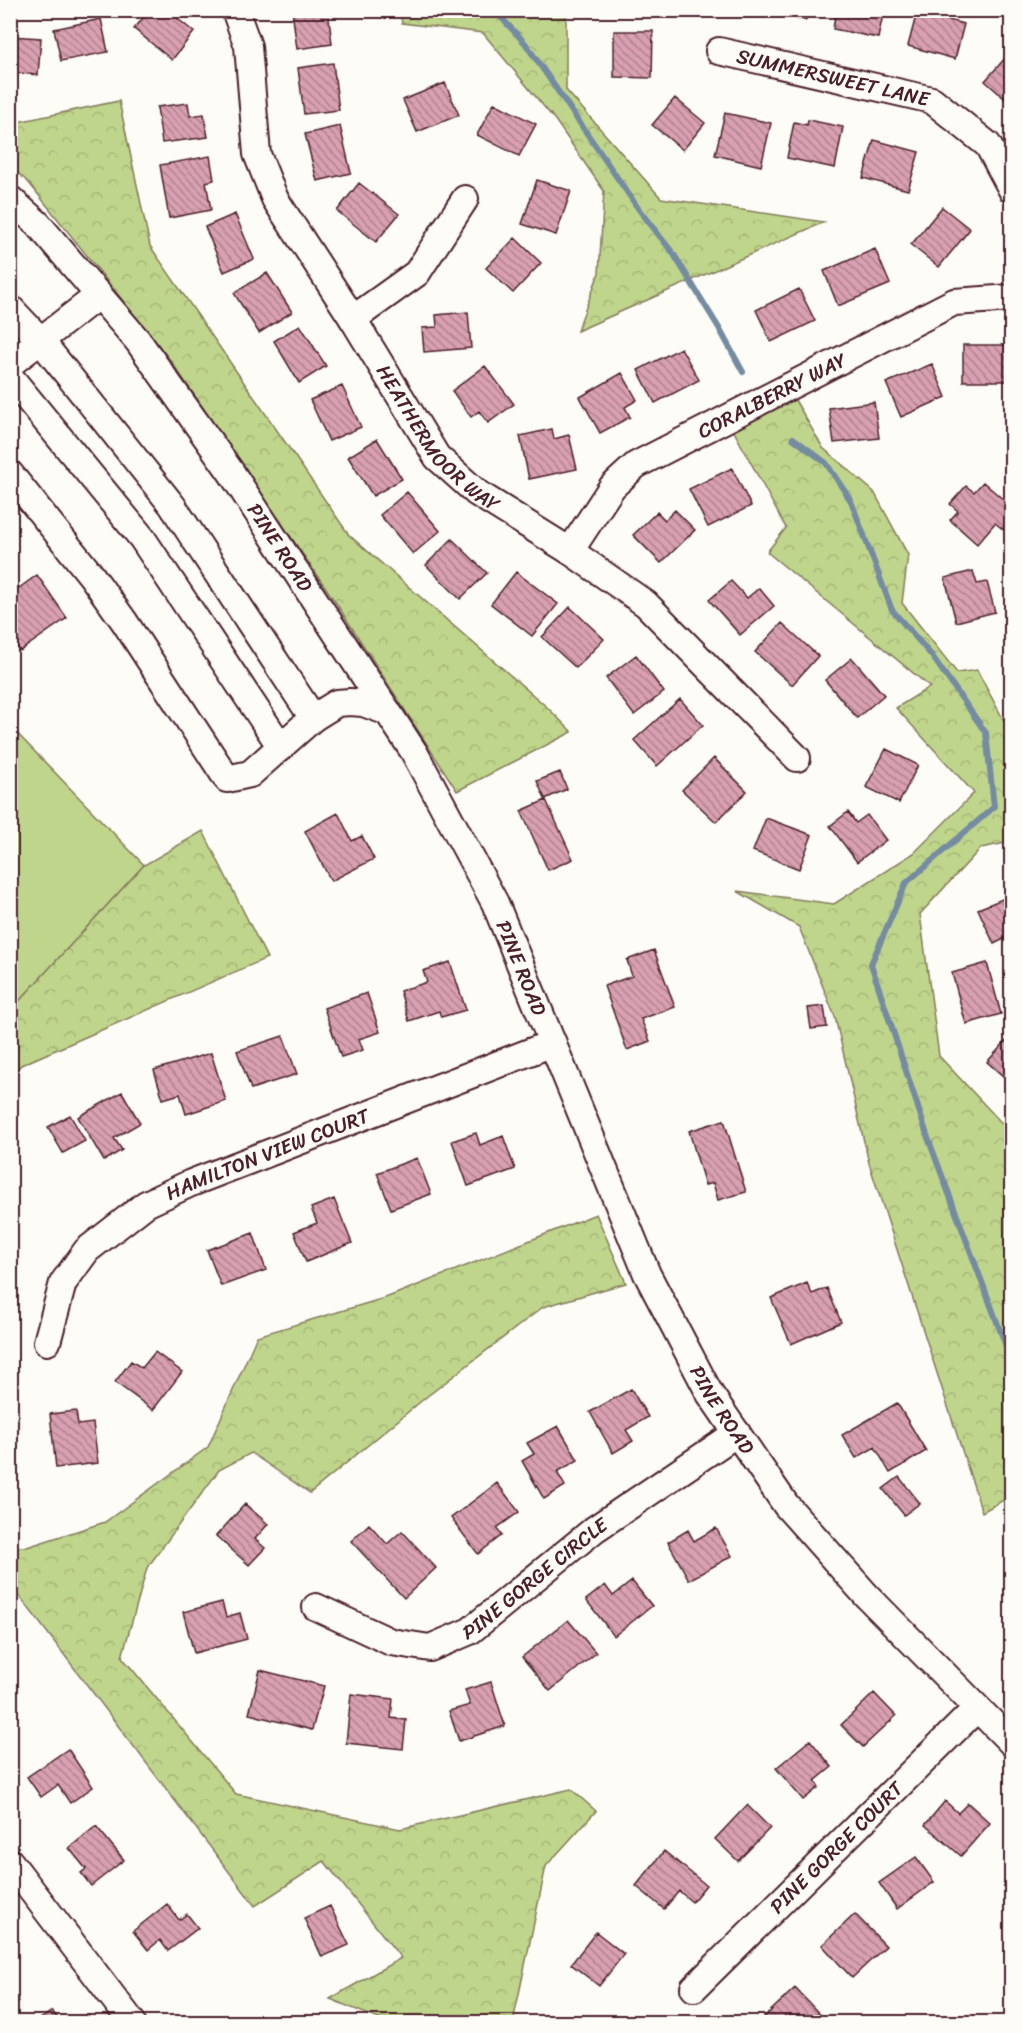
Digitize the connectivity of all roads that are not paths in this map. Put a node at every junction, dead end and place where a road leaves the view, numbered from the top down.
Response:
1 (235, 10) edge
2 (719, 51) dead end
3 (1011, 189) edge
4 (10, 199) edge
5 (465, 199) dead end
6 (99, 295) junction
7 (1011, 298) edge
8 (10, 308) edge
9 (353, 319) junction
10 (41, 342) junction
11 (10, 364) edge
12 (10, 377) edge
13 (10, 474) edge
14 (570, 550) junction
15 (388, 711) junction
16 (314, 717) junction
17 (281, 747) junction
18 (797, 758) dead end
19 (553, 1043) junction
20 (47, 1342) dead end
21 (737, 1433) junction
22 (316, 1607) dead end
23 (977, 1708) junction
24 (1011, 1743) edge
25 (10, 1862) edge
26 (694, 1988) dead end
27 (132, 2022) edge

1 - 9 street, HEATHERMOOR WAY
2 - 3 street, SUMMERSWEET LANE
4 - 6 street, PINE ROAD
5 - 9 street
6 - 10 street
6 - 15 street, PINE ROAD
7 - 14 street, CORALBERRY WAY
8 - 10 street
9 - 14 street, HEATHERMOOR WAY
10 - 11 street
10 - 16 street
12 - 17 street
13 - 17 street
14 - 18 street, HEATHERMOOR WAY
15 - 16 street
15 - 19 street, PINE ROAD
16 - 17 street
19 - 20 street, HAMILTON VIEW COURT
19 - 21 street, PINE ROAD
21 - 22 street, PINE GORGE CIRCLE
21 - 23 street, PINE ROAD
23 - 24 street, PINE ROAD
23 - 26 street, PINE GORGE COURT
25 - 27 street

